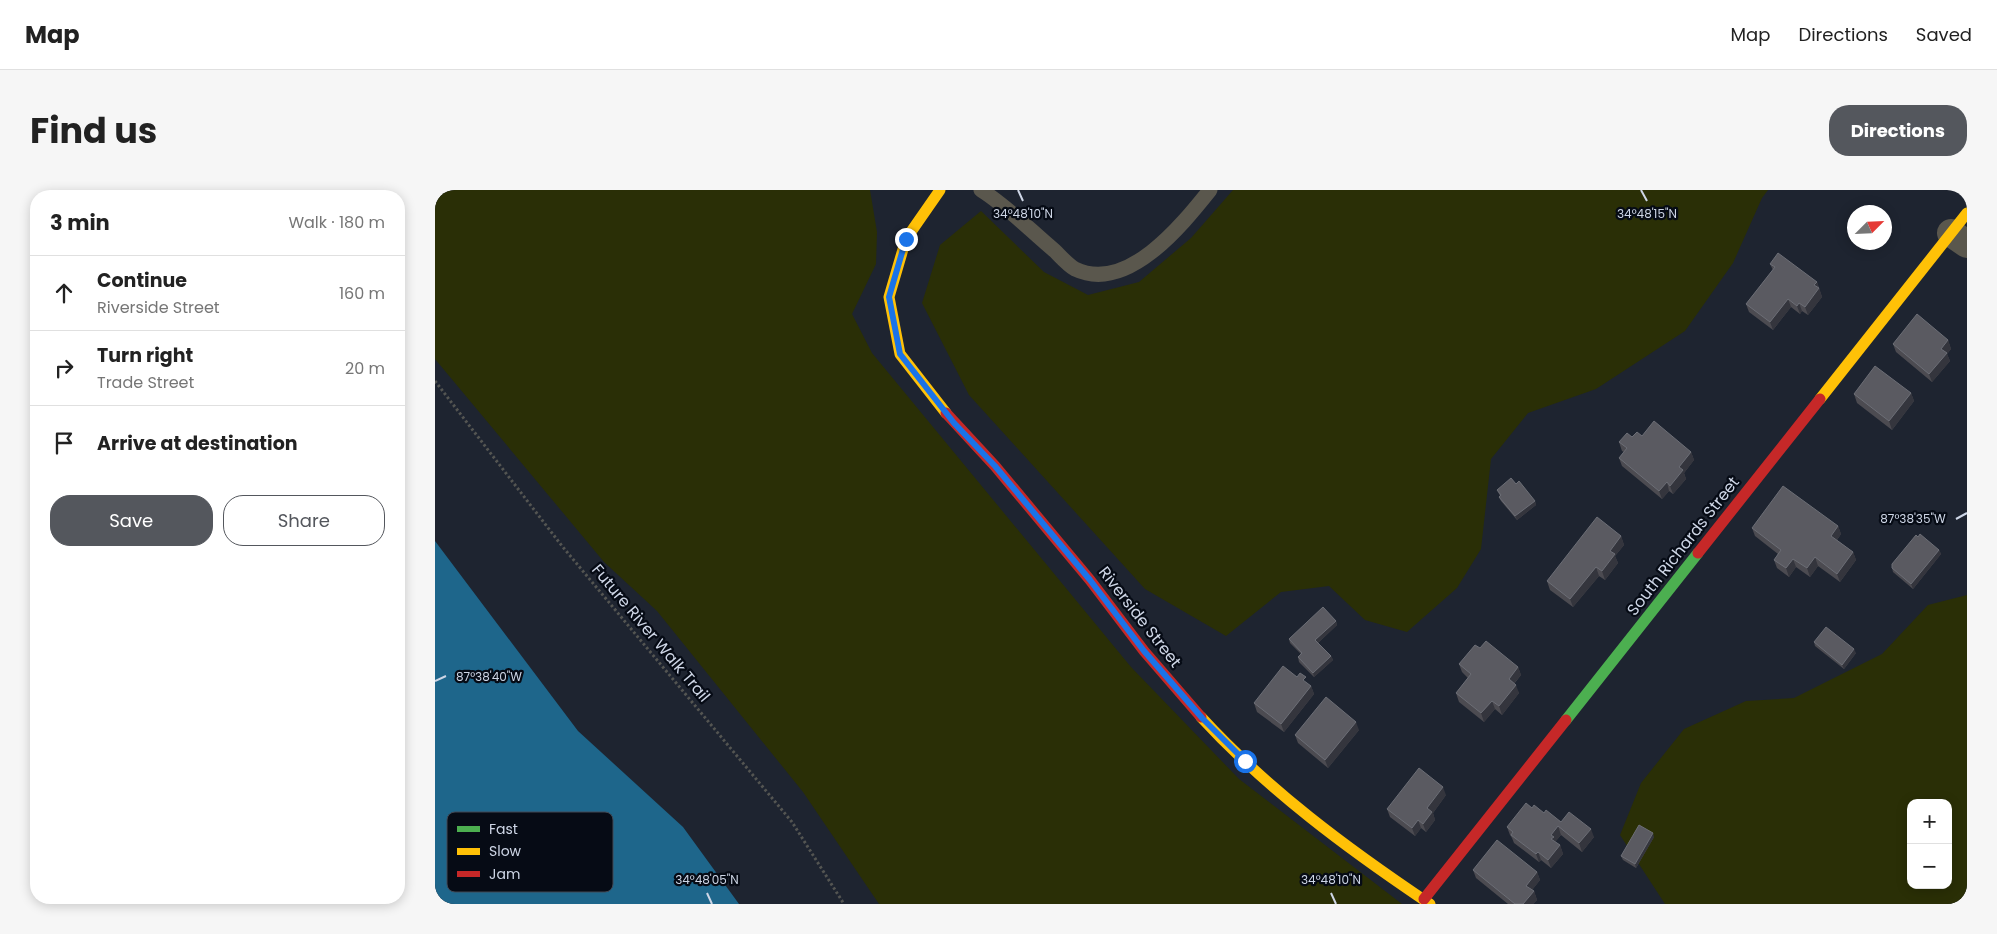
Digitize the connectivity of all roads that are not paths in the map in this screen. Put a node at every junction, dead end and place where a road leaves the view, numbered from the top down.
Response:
1 (941, 190) edge
2 (981, 190) edge
3 (1210, 190) edge
4 (1962, 230) edge
5 (1427, 902) edge

1 - 5 street, Riverside Street
2 - 3 lane
4 - 5 street, South Richards Street

